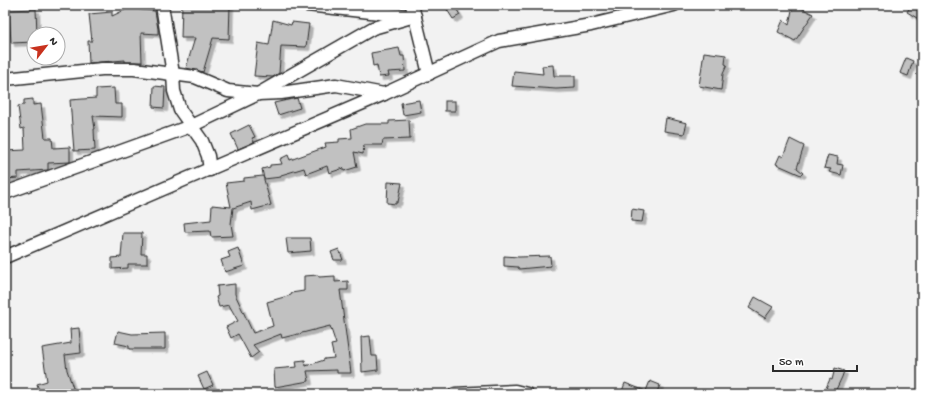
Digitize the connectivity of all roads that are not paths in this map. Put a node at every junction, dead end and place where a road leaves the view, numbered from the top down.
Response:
1 (162, 5) edge
2 (307, 5) edge
3 (674, 5) edge
4 (414, 11) edge
5 (173, 74) junction
6 (429, 74) junction
7 (5, 79) edge
8 (258, 94) junction
9 (384, 94) junction
10 (191, 126) junction
11 (210, 170) junction
12 (5, 193) edge
13 (5, 257) edge
14 (455, 394) edge
15 (527, 394) edge

1 - 5 street
2 - 4 street
3 - 6 street
4 - 6 street
4 - 8 street
5 - 7 street
5 - 8 street
5 - 10 street
6 - 9 street
8 - 9 street
8 - 10 street
9 - 11 street
10 - 11 street
10 - 12 street
11 - 13 street
14 - 15 street

